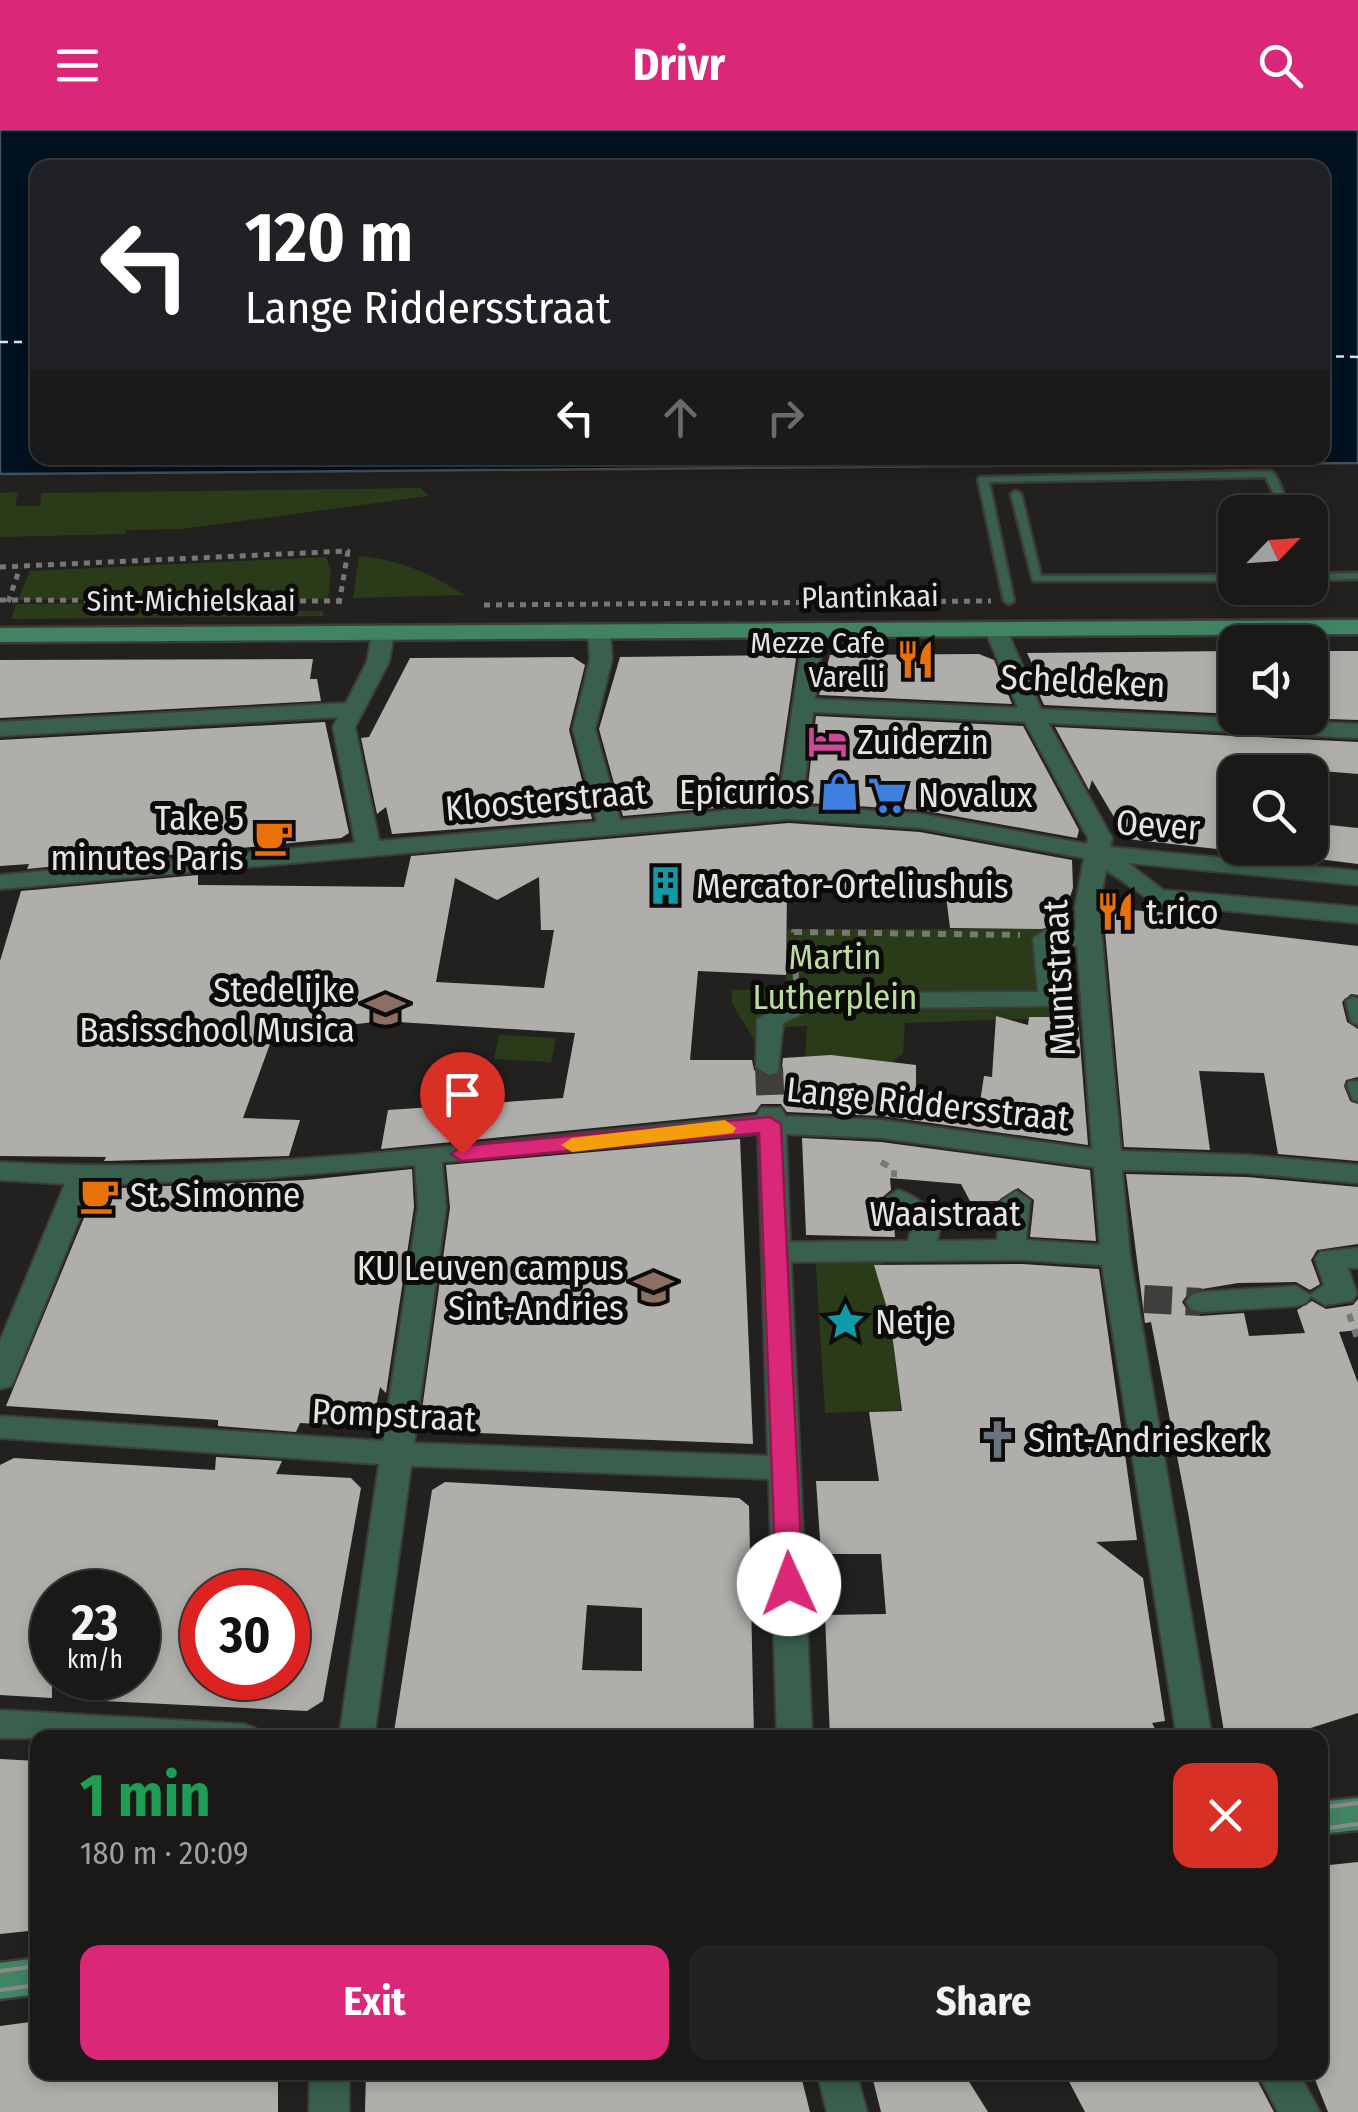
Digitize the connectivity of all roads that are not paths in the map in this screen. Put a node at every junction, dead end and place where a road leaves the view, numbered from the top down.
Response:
1 (1016, 494) dead end
2 (1279, 495) edge
3 (1358, 576) edge
4 (1328, 577) edge
5 (1218, 578) edge
6 (1009, 601) road end
7 (2, 623) edge
8 (1358, 627) edge
9 (995, 628) junction
10 (813, 630) junction
11 (600, 631) junction
12 (383, 633) junction
13 (805, 705) junction
14 (352, 709) junction
15 (1032, 713) junction
16 (0, 729) edge
17 (1358, 731) edge
18 (789, 812) junction
19 (610, 829) junction
20 (370, 852) junction
21 (1098, 852) junction
22 (1358, 878) edge
23 (0, 882) edge
24 (1358, 915) edge
25 (1090, 938) junction
26 (1052, 1000) junction
27 (1095, 1001) junction
28 (1353, 1001) dead end
29 (1358, 1021) edge
30 (769, 1066) tunnel mouth
31 (1358, 1085) edge
32 (1358, 1097) edge
33 (770, 1119) junction
34 (428, 1156) junction
35 (1108, 1160) junction
36 (0, 1172) edge
37 (1358, 1174) edge
38 (82, 1176) junction
39 (898, 1199) dead end
40 (1016, 1200) dead end
41 (1010, 1250) junction
42 (776, 1252) junction
43 (920, 1252) junction
44 (1115, 1256) junction
45 (1358, 1258) edge
46 (1201, 1302) tunnel mouth
47 (0, 1378) edge
48 (0, 1428) edge
49 (396, 1454) junction
50 (785, 1468) junction
51 (0, 1724) edge
52 (104, 1730) edge
53 (357, 1730) edge
54 (795, 1730) edge
55 (1194, 1730) edge
56 (1358, 1814) edge
57 (1328, 1817) edge
58 (30, 1977) edge
59 (0, 1980) edge
60 (330, 2080) edge
61 (838, 2080) edge
62 (1281, 2080) edge
63 (328, 2112) edge
64 (847, 2112) edge
65 (1300, 2112) edge

1 - 5 lane
2 - 6 lane
3 - 4 lane
7 - 12 street, Sint-Michielskaai
8 - 9 street, Plantinkaai
9 - 10 street, Plantinkaai
9 - 15 street
10 - 11 street, Plantinkaai
10 - 13 street
11 - 12 street, Plantinkaai
11 - 19 street
12 - 14 street
13 - 15 street, Scheldeken
13 - 18 street
14 - 16 street
14 - 20 street
15 - 17 street, Scheldeken
15 - 21 street
18 - 19 street, Kloosterstraat
18 - 21 street, Kloosterstraat
19 - 20 street, Kloosterstraat
20 - 23 street, Kloosterstraat
21 - 22 street, Oever
21 - 24 street, Oever
21 - 25 street, Muntstraat
25 - 26 street
25 - 27 street, Muntstraat
26 - 27 street
26 - 30 street
27 - 35 street, Muntstraat
28 - 29 lane
31 - 32 lane
33 - 34 street, Lange Riddersstraat
33 - 35 street, Lange Riddersstraat
33 - 42 street
34 - 38 street, Lange Riddersstraat
34 - 49 street
35 - 37 street, Lange Riddersstraat
35 - 44 street, Muntstraat
36 - 38 street, Lange Riddersstraat
38 - 47 street
39 - 43 street
40 - 41 street
41 - 43 street, Waaistraat
41 - 44 street, Waaistraat
42 - 43 street, Waaistraat
42 - 50 street
44 - 55 street, Muntstraat
45 - 46 street
48 - 49 street, Pompstraat
49 - 50 street, Pompstraat
49 - 53 street
50 - 54 street
51 - 52 street
56 - 57 street
58 - 59 street
60 - 63 street
61 - 64 street
62 - 65 street

